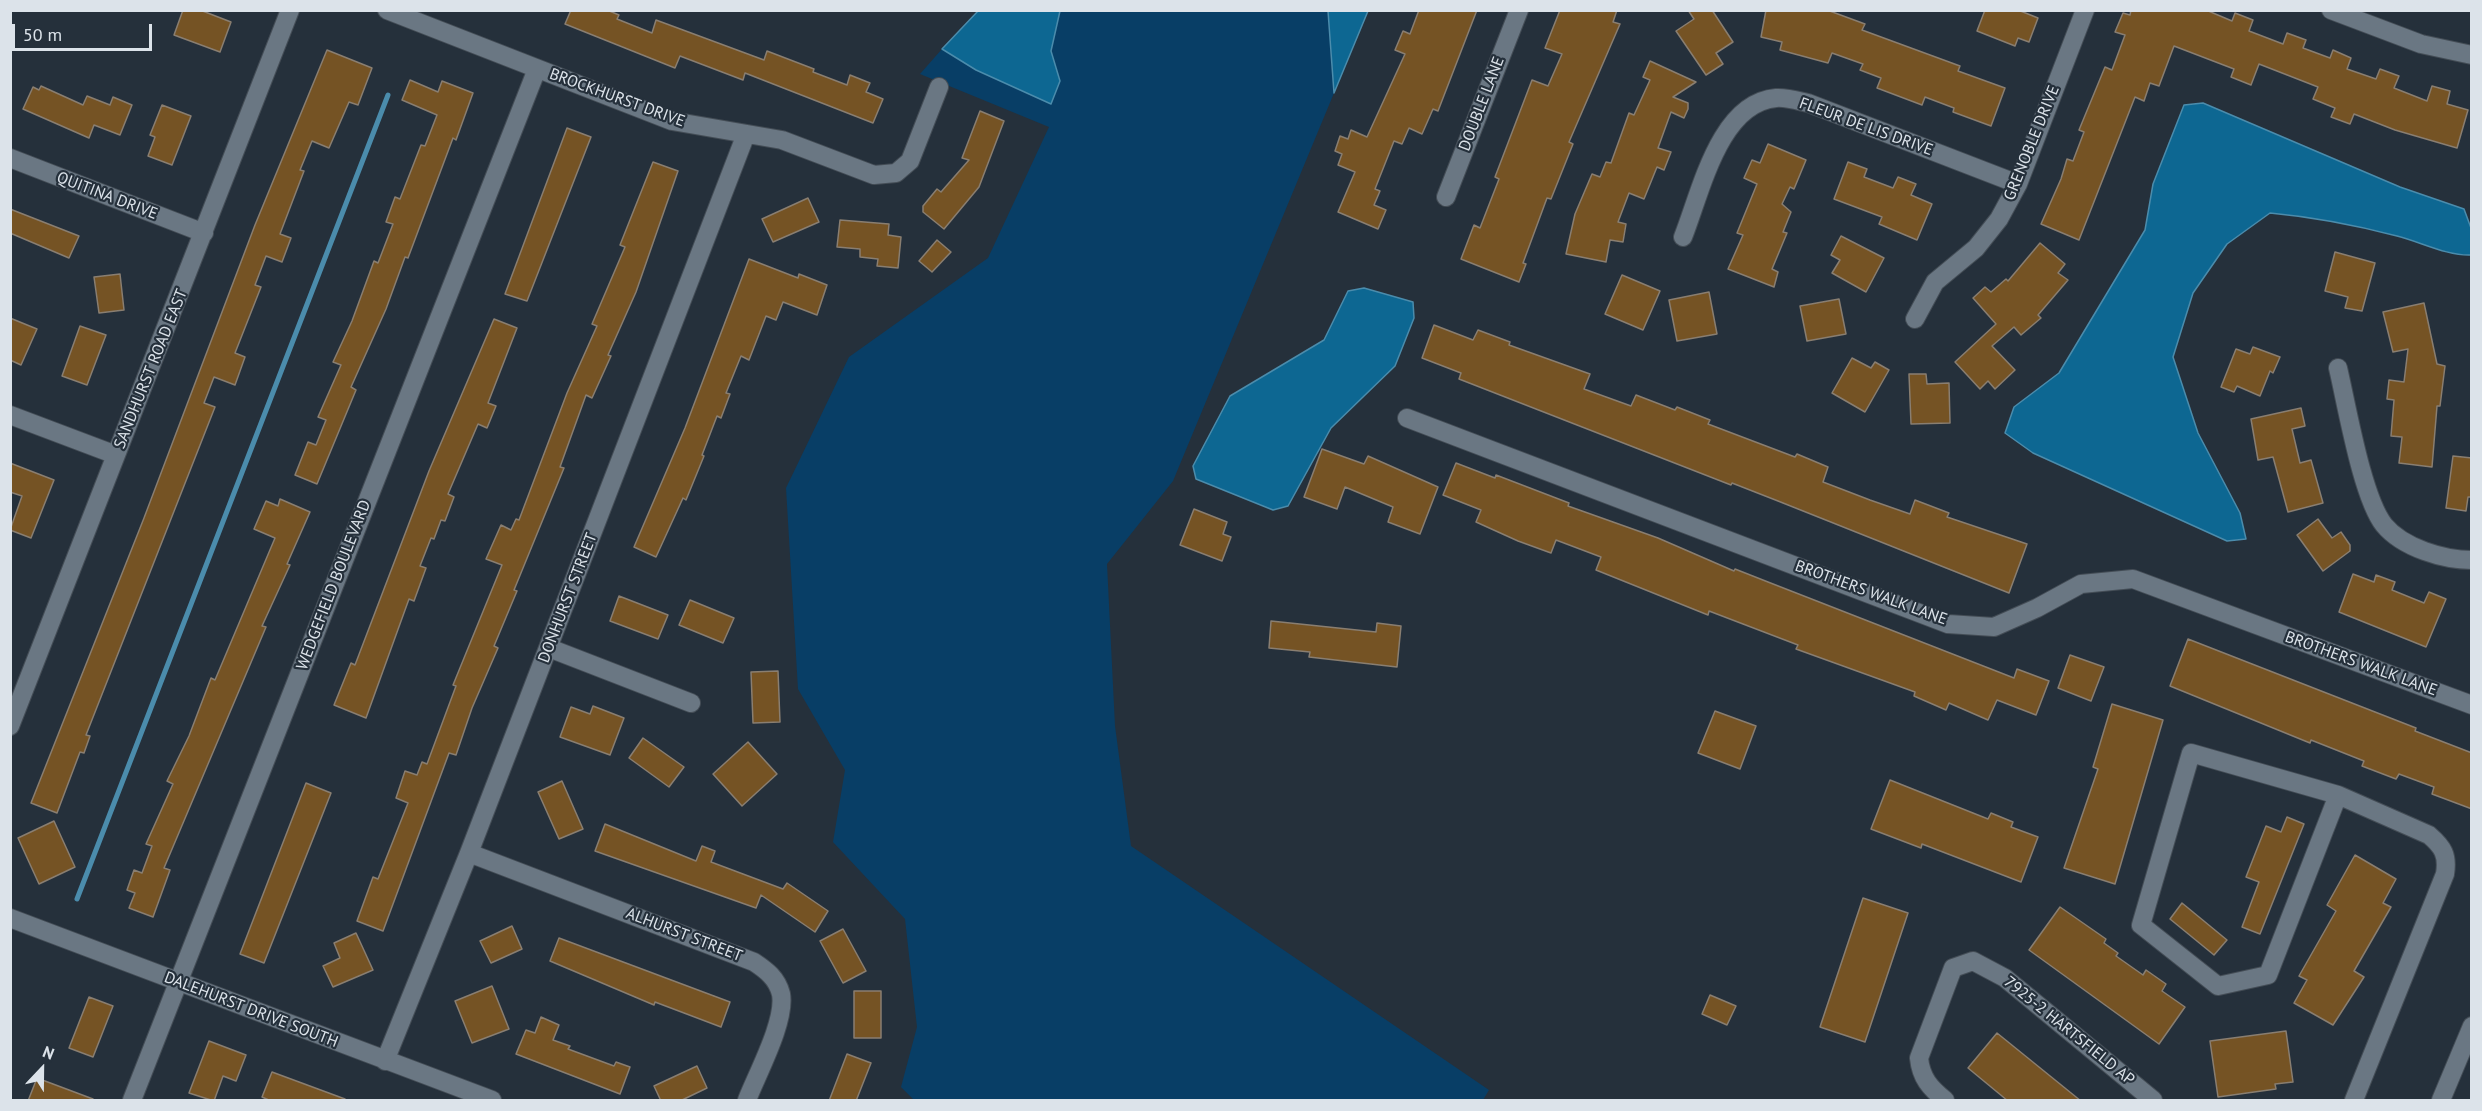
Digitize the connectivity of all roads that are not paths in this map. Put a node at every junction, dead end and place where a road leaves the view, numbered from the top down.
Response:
1 (290, 10) edge
2 (387, 10) edge
3 (1519, 10) edge
4 (2085, 10) edge
5 (2331, 10) edge
6 (2472, 55) edge
7 (537, 69) junction
8 (939, 87) dead end
9 (746, 134) junction
10 (10, 158) edge
11 (2018, 184) junction
12 (1446, 197) dead end
13 (204, 233) junction
14 (1683, 237) dead end
15 (1915, 319) dead end
16 (2338, 368) dead end
17 (10, 415) edge
18 (1407, 418) dead end
19 (116, 455) junction
20 (2472, 561) edge
21 (549, 648) junction
22 (18, 683) edge
23 (691, 703) dead end
24 (2472, 705) edge
25 (10, 726) edge
26 (2338, 795) junction
27 (469, 854) junction
28 (10, 918) edge
29 (178, 982) junction
30 (2472, 1026) edge
31 (385, 1061) junction
32 (132, 1101) edge
33 (492, 1101) edge
34 (747, 1101) edge
35 (1945, 1101) edge
36 (2153, 1101) edge
37 (2354, 1101) edge
38 (2441, 1101) edge

1 - 13 street, SANDHURST ROAD EAST
2 - 7 street, BROCKHURST DRIVE
3 - 12 street, DOUBLE LANE
4 - 11 street, GRENOBLE DRIVE
5 - 6 street
7 - 9 street, BROCKHURST DRIVE
7 - 29 street, WEDGEFIELD BOULEVARD
8 - 9 street, BROCKHURST DRIVE
9 - 21 street, DONHURST STREET
10 - 13 street, QUITINA DRIVE
11 - 14 street, FLEUR DE LIS DRIVE
11 - 15 street, GRENOBLE DRIVE
13 - 19 street, SANDHURST ROAD EAST
16 - 20 street
17 - 19 street
18 - 24 street, BROTHERS WALK LANE
19 - 22 street, SANDHURST ROAD EAST
21 - 23 street
21 - 27 street, DONHURST STREET
22 - 25 street, SANDHURST ROAD EAST
26 - 26 street
26 - 37 street
27 - 31 street, DONHURST STREET
27 - 34 street, ALHURST STREET
28 - 29 street, DALEHURST DRIVE SOUTH
29 - 31 street, DALEHURST DRIVE SOUTH
29 - 32 street, WEDGEFIELD BOULEVARD
30 - 38 street
31 - 33 street, DALEHURST DRIVE SOUTH
35 - 36 street, 7925-2 HARTSFIELD AP

